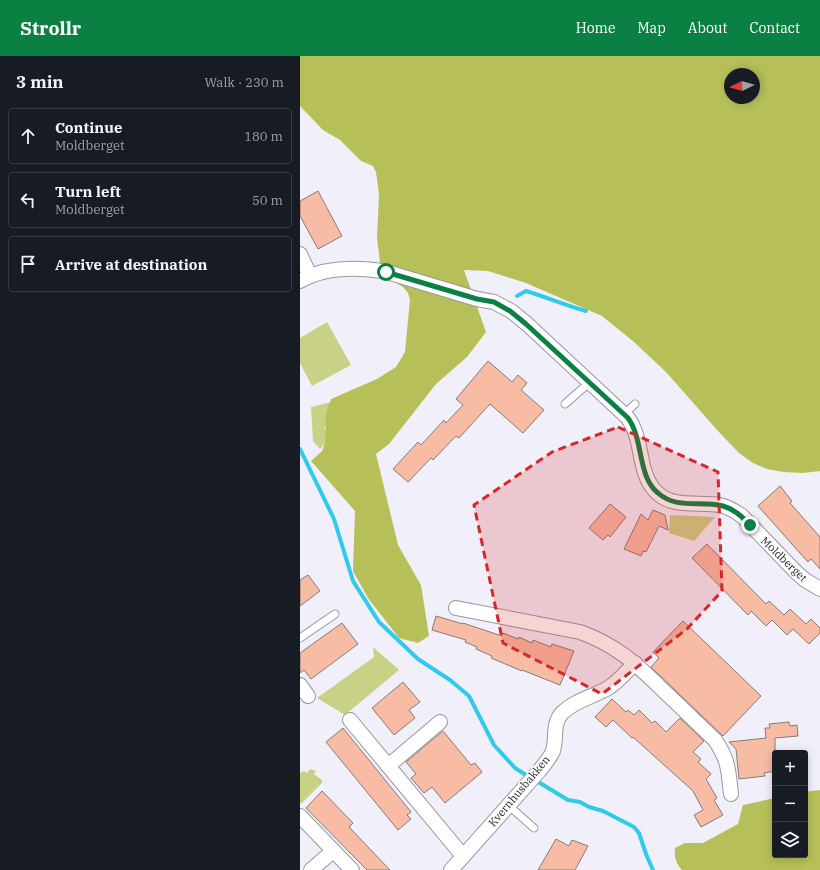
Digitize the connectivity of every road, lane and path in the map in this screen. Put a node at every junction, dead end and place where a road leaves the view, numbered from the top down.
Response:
1 (300, 254) edge
2 (305, 278) edge
3 (590, 382) junction
4 (565, 404) dead end
5 (634, 404) dead end
6 (624, 414) junction
7 (820, 590) edge
8 (456, 608) dead end
9 (335, 614) dead end
10 (300, 638) edge
11 (635, 663) junction
12 (350, 720) dead end
13 (440, 722) dead end
14 (388, 766) junction
15 (731, 794) dead end
16 (508, 805) junction
17 (300, 816) edge
18 (534, 828) dead end
19 (333, 851) junction
20 (463, 856) junction
21 (311, 870) edge
22 (352, 870) edge
23 (451, 870) edge

1 - 2 street, Moldberget
2 - 3 street, Moldberget
3 - 4 lane
3 - 6 street, Moldberget
5 - 6 lane
6 - 7 street, Moldberget
8 - 11 street
9 - 10 lane
11 - 15 street
11 - 16 street, Kvernhusbakken
12 - 14 street
13 - 14 street
14 - 20 street
16 - 18 lane
16 - 20 street, Kvernhusbakken
17 - 19 street
19 - 21 street
19 - 22 street
20 - 23 street, Kvernhusbakken

